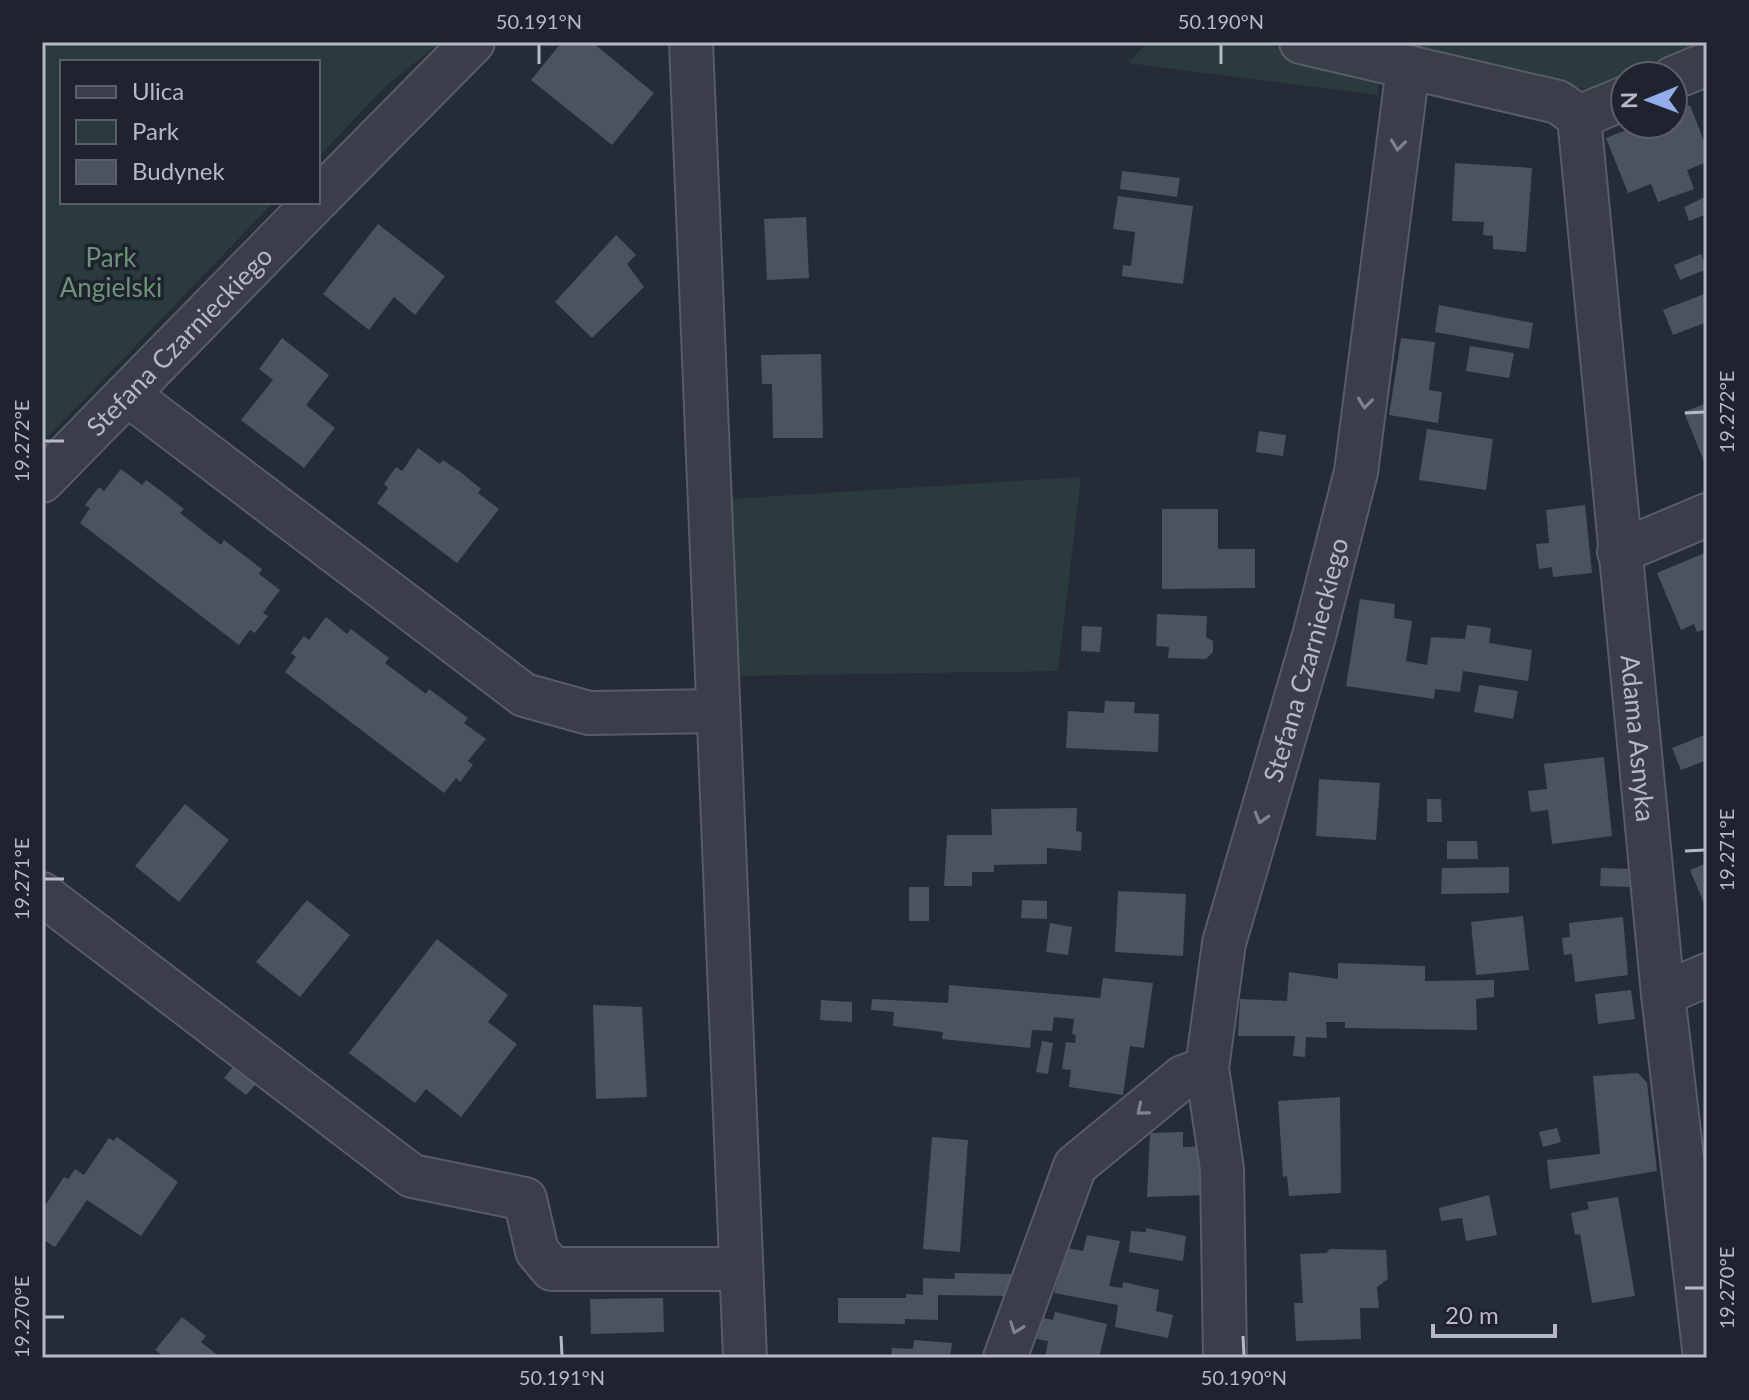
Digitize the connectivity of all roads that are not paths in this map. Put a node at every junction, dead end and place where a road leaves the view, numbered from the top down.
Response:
1 (691, 42) edge
2 (1301, 42) edge
3 (465, 45) edge
4 (1408, 68) junction
5 (1609, 105) edge
6 (1579, 117) junction
7 (320, 198) edge
8 (314, 204) edge
9 (127, 394) junction
10 (42, 481) edge
11 (1707, 515) edge
12 (1619, 552) junction
13 (718, 711) junction
14 (42, 894) edge
15 (1707, 975) edge
16 (1663, 994) junction
17 (1207, 1068) junction
18 (741, 1269) junction
19 (745, 1358) edge
20 (1005, 1358) edge
21 (1225, 1358) edge
22 (1705, 1358) edge

1 - 13 street
2 - 4 street
3 - 7 street, Stefana Czarnieckiego
4 - 6 street
4 -> 17 street, Stefana Czarnieckiego
5 - 6 street
6 - 12 street, Adama Asnyka
8 - 9 street, Stefana Czarnieckiego
9 - 10 street, Stefana Czarnieckiego
9 - 13 street
11 - 12 street
12 - 16 street, Adama Asnyka
13 - 18 street
14 - 18 street
15 - 16 street
16 - 22 street, Adama Asnyka
17 -> 20 street
17 - 21 street, Stefana Czarnieckiego
18 - 19 street

